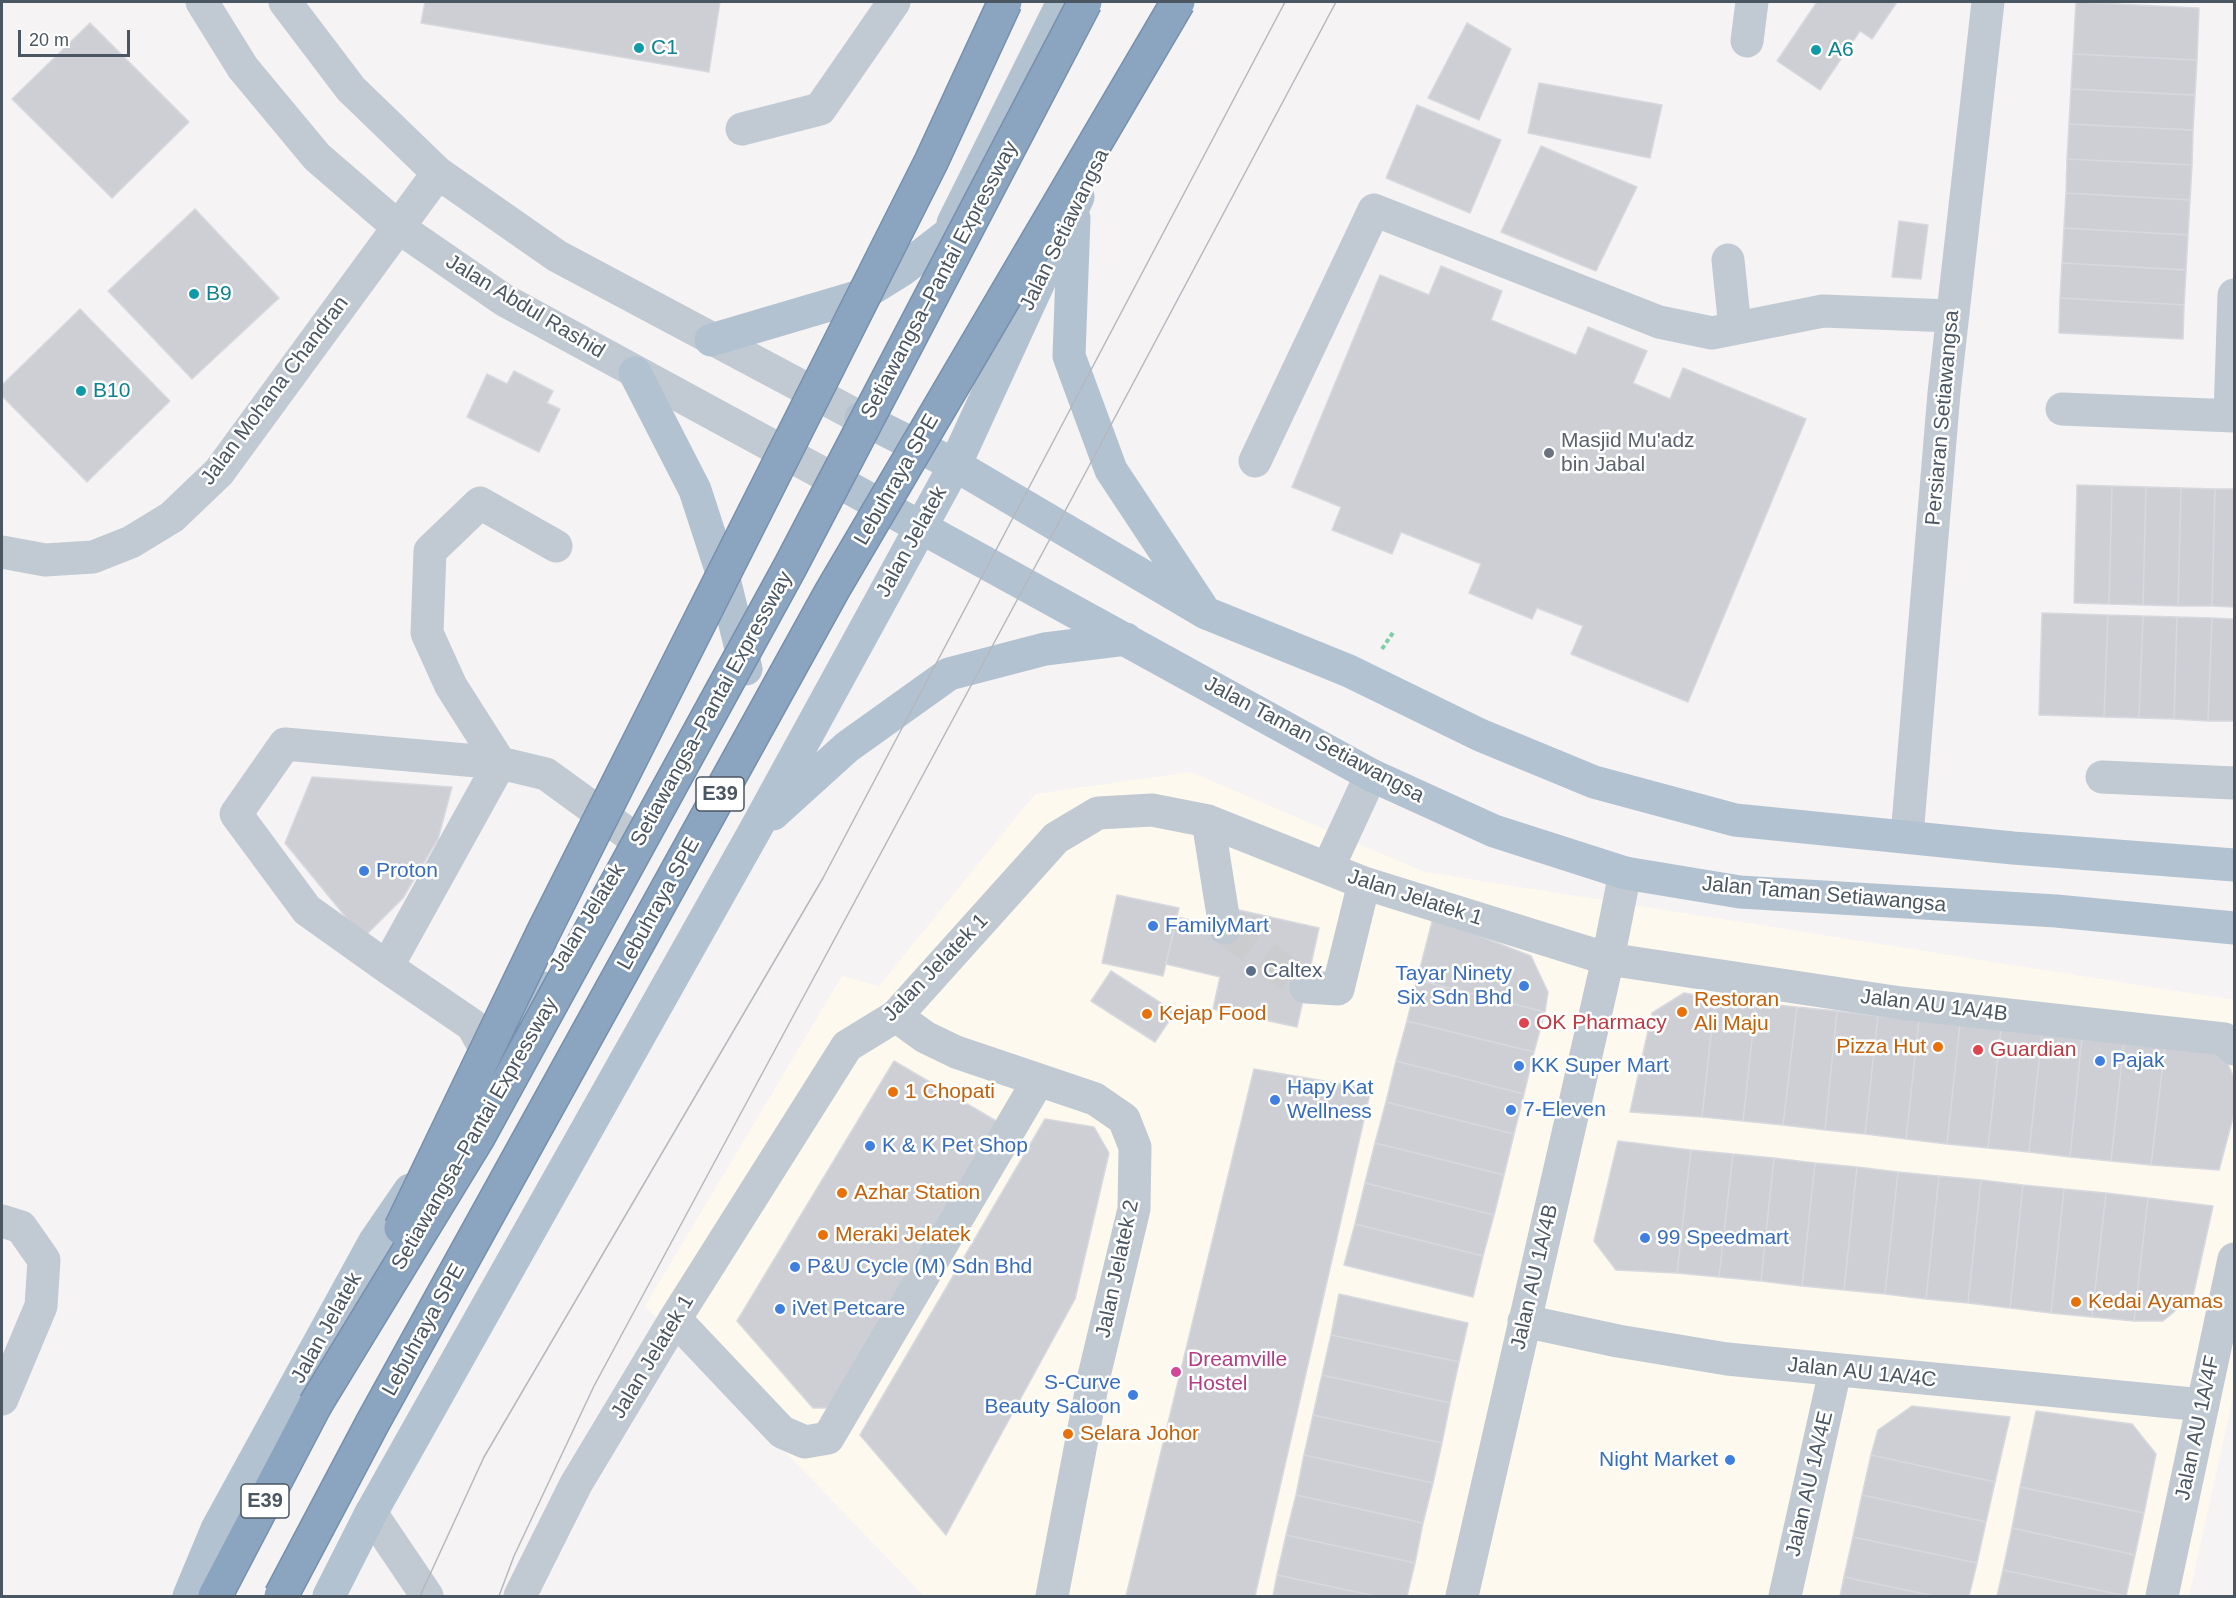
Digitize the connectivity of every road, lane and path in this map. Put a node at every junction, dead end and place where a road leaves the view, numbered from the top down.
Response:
1 (202, 2) edge
2 (285, 2) edge
3 (894, 2) edge
4 (1005, 2) edge
5 (1063, 2) edge
6 (1085, 2) edge
7 (1178, 2) edge
8 (1188, 2) edge
9 (1752, 2) edge
10 (1988, 2) edge
11 (1747, 41) dead end
12 (742, 129) dead end
13 (438, 173) junction
14 (1074, 204) junction
15 (398, 226) junction
16 (946, 236) junction
17 (1728, 260) dead end
18 (2235, 295) edge
19 (1951, 316) junction
20 (1735, 328) junction
21 (711, 340) junction
22 (635, 372) junction
23 (2062, 409) dead end
24 (2232, 416) edge
25 (861, 418) junction
26 (1255, 461) dead end
27 (955, 465) junction
28 (844, 485) junction
29 (921, 526) junction
30 (556, 546) dead end
31 (2, 552) edge
32 (1206, 613) junction
33 (1394, 631) dead end
34 (1126, 639) junction
35 (1382, 650) dead end
36 (746, 669) junction
37 (500, 763) junction
38 (1371, 776) junction
39 (2102, 777) dead end
40 (2235, 783) edge
41 (1208, 821) junction
42 (754, 832) junction
43 (1908, 836) junction
44 (638, 841) junction
45 (2235, 865) edge
46 (1328, 868) junction
47 (1625, 873) junction
48 (1364, 883) junction
49 (2160, 921) junction
50 (1225, 928) tunnel mouth
51 (2235, 928) edge
52 (2235, 946) edge
53 (1608, 959) junction
54 (387, 967) junction
55 (1306, 987) tunnel mouth
56 (896, 1016) junction
57 (2229, 1044) edge
58 (495, 1066) junction
59 (1038, 1080) junction
60 (2, 1221) edge
61 (2235, 1259) edge
62 (675, 1319) junction
63 (1524, 1321) junction
64 (1835, 1371) junction
65 (2, 1399) edge
66 (315, 1405) junction
67 (2203, 1405) junction
68 (371, 1513) junction
69 (189, 1596) edge
70 (215, 1596) edge
71 (281, 1596) edge
72 (329, 1596) edge
73 (427, 1596) edge
74 (520, 1596) edge
75 (1052, 1596) edge
76 (1462, 1596) edge
77 (1785, 1596) edge
78 (2162, 1596) edge

1 - 15 street, Jalan Abdul Rashid
2 - 13 street
3 - 12 street
4 - 66 highway, bridge
5 - 16 main road
6 - 66 highway, Setiawangsa–Pantai Expressway, bridge
7 - 71 highway, Lebuhraya SPE / E39, bridge
8 - 14 main road, Jalan Setiawangsa
9 - 11 street
10 - 19 street, Persiaran Setiawangsa
13 - 15 street, Jalan Mohana Chandran
13 - 21 street
14 - 27 main road, Jalan Setiawangsa
14 - 32 main road
15 - 22 street, Jalan Abdul Rashid
15 - 31 street, Jalan Mohana Chandran
16 - 21 main road
16 - 25 main road
17 - 20 street
18 - 24 street
19 - 20 street
19 - 43 street, Persiaran Setiawangsa
20 - 26 street
21 - 25 street
22 - 28 street, Jalan Abdul Rashid
22 - 36 main road
23 - 24 street
25 - 27 main road
25 - 28 main road, Jalan Jelatek
27 - 29 main road, Jalan Jelatek
27 - 32 main road
28 - 29 main road, Jalan Abdul Rashid
28 - 36 main road, Jalan Jelatek
29 - 34 main road, Jalan Taman Setiawangsa
29 - 42 main road, Jalan Jelatek
30 - 37 street
32 - 43 main road
33 - 35 path
34 - 38 main road, Jalan Taman Setiawangsa
34 - 42 main road
36 - 44 main road, Jalan Jelatek
37 - 44 street
37 - 54 street
37 - 54 street
38 - 46 street
38 - 47 main road, Jalan Taman Setiawangsa
39 - 40 street
41 - 46 street, Jalan Jelatek 1
41 - 50 street
41 - 56 street, Jalan Jelatek 1
42 - 68 main road, Jalan Jelatek
43 - 45 main road
44 - 58 main road, Jalan Jelatek
46 - 48 street, Jalan Jelatek 1
47 - 49 main road, Jalan Taman Setiawangsa
47 - 53 street, Jalan AU 1A/4B
48 - 53 street, Jalan Jelatek 1
48 - 55 street
49 - 51 main road, Jalan Taman Setiawangsa
49 - 52 main road
53 - 57 street, Jalan AU 1A/4B
53 - 63 street, Jalan AU 1A/4B
54 - 58 street
56 - 59 street, Jalan Jelatek 2
56 - 62 street, Jalan Jelatek 1
58 - 69 main road, Jalan Jelatek
59 - 62 street
59 - 75 street, Jalan Jelatek 2
60 - 65 street
61 - 67 street, Jalan AU 1A/4F
62 - 74 street, Jalan Jelatek 1
63 - 64 street, Jalan AU 1A/4C
63 - 76 street, Jalan AU 1A/4B
64 - 67 street, Jalan AU 1A/4C
64 - 77 street, Jalan AU 1A/4E
66 - 70 highway, E39
67 - 78 street, Jalan AU 1A/4F
68 - 72 main road, Jalan Jelatek
68 - 73 street

